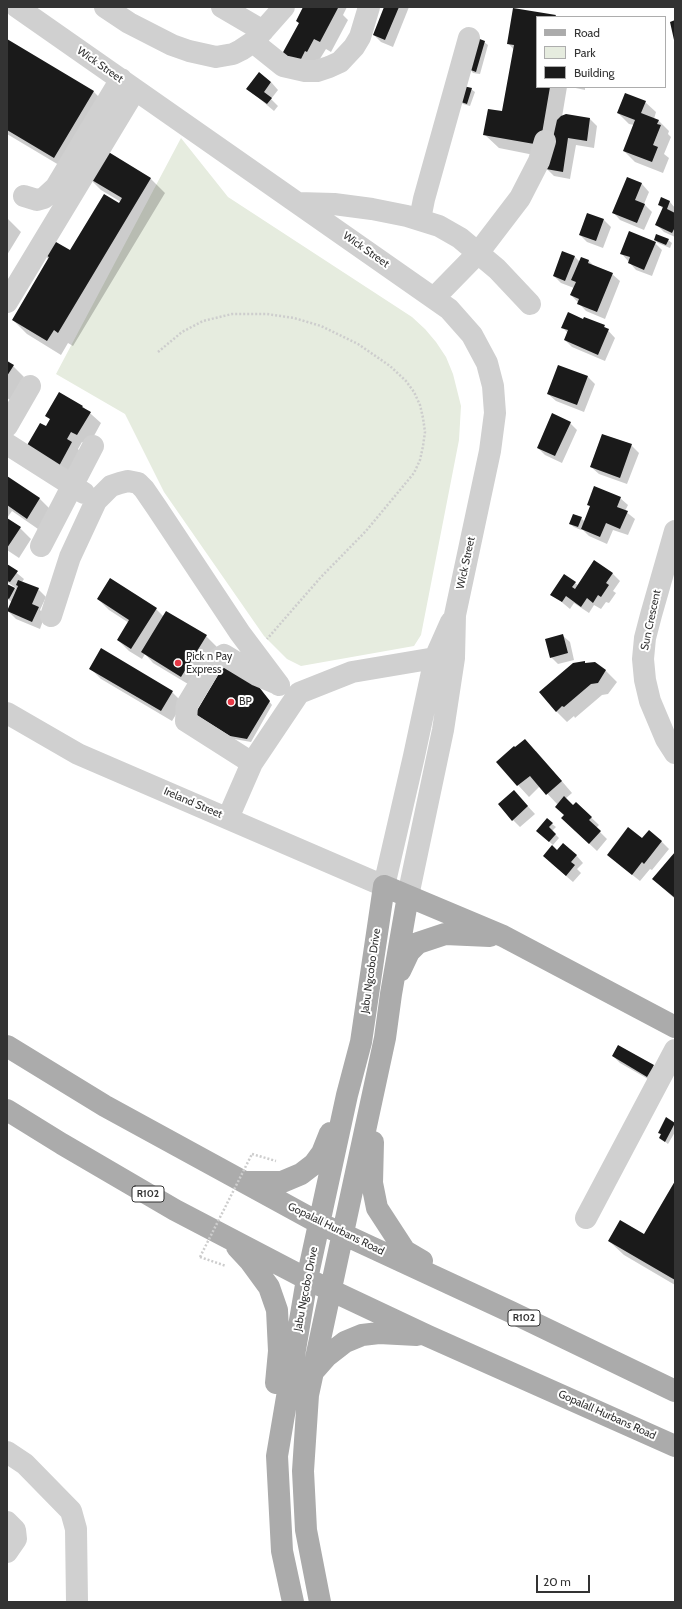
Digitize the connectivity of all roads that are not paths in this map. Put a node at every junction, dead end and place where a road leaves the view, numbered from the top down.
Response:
1 (17, 7) edge
2 (104, 7) edge
3 (222, 7) edge
4 (284, 7) edge
5 (369, 7) edge
6 (258, 36) junction
7 (469, 38) dead end
8 (128, 84) junction
9 (545, 141) dead end
10 (24, 196) dead end
11 (298, 203) junction
12 (420, 219) junction
13 (478, 253) junction
14 (434, 298) junction
15 (7, 302) edge
16 (530, 304) dead end
17 (30, 386) dead end
18 (7, 426) edge
19 (7, 444) edge
20 (93, 446) dead end
21 (72, 485) junction
22 (96, 501) junction
23 (675, 531) edge
24 (41, 546) dead end
25 (51, 616) dead end
26 (444, 658) junction
27 (289, 689) junction
28 (7, 713) edge
29 (675, 753) edge
30 (252, 763) junction
31 (228, 818) junction
32 (384, 886) junction
33 (408, 896) junction
34 (503, 936) junction
35 (391, 994) junction
36 (675, 1027) edge
37 (7, 1046) edge
38 (675, 1050) edge
39 (375, 1083) junction
40 (347, 1095) junction
41 (7, 1110) edge
42 (243, 1182) junction
43 (586, 1218) dead end
44 (319, 1223) junction
45 (344, 1234) junction
46 (228, 1237) junction
47 (307, 1279) junction
48 (332, 1290) junction
49 (512, 1312) junction
50 (428, 1336) junction
51 (312, 1373) junction
52 (675, 1391) edge
53 (675, 1446) edge
54 (7, 1452) edge
55 (277, 1456) junction
56 (7, 1522) edge
57 (7, 1552) edge
58 (72, 1601) edge
59 (293, 1602) edge
60 (320, 1602) edge

1 - 8 street, Wick Street
2 - 6 street
3 - 6 street
4 - 6 street
5 - 6 street
7 - 12 street
8 - 10 street
8 - 11 street, Wick Street
8 - 15 street
9 - 13 street
11 - 12 street
11 - 14 street, Wick Street
12 - 13 street
13 - 14 street
13 - 16 street
14 - 26 street, Wick Street
17 - 18 street
19 - 21 street
20 - 21 street
21 - 22 street
21 - 24 street
22 - 25 street
22 - 27 street
23 - 29 street, Sun Crescent
26 - 27 street
26 - 32 street, Wick Street
26 - 33 street, Wick Street
27 - 30 street
27 - 30 street
28 - 31 street, Ireland Street
30 - 31 street
31 - 32 street, Ireland Street
32 - 33 main road
32 - 40 main road, Jabu Ngcobo Drive
33 - 34 main road
33 - 35 main road, Jabu Ngcobo Drive
34 - 35 main road
34 - 36 main road
35 - 39 main road, Jabu Ngcobo Drive
37 - 42 main road, Gopalall Hurbans Road / R102
38 - 43 street
39 - 45 main road, Jabu Ngcobo Drive
39 - 49 main road
40 - 42 main road
40 - 44 main road, Jabu Ngcobo Drive
41 - 46 main road, Gopalall Hurbans Road / R102
42 - 44 main road, Gopalall Hurbans Road / R102
44 - 45 main road, Gopalall Hurbans Road / R102
44 - 47 main road, Jabu Ngcobo Drive
45 - 48 main road, Jabu Ngcobo Drive
45 - 49 main road, Gopalall Hurbans Road / R102
46 - 47 main road, Gopalall Hurbans Road / R102
46 - 55 main road
47 - 48 main road, Gopalall Hurbans Road / R102
47 - 55 main road, Jabu Ngcobo Drive
48 - 50 main road, Gopalall Hurbans Road / R102
48 - 51 main road, Jabu Ngcobo Drive
49 - 52 main road, Gopalall Hurbans Road / R102
50 - 51 main road
50 - 53 main road, Gopalall Hurbans Road / R102
51 - 60 main road, Jabu Ngcobo Drive
54 - 58 street
55 - 59 main road, Jabu Ngcobo Drive
56 - 57 street

